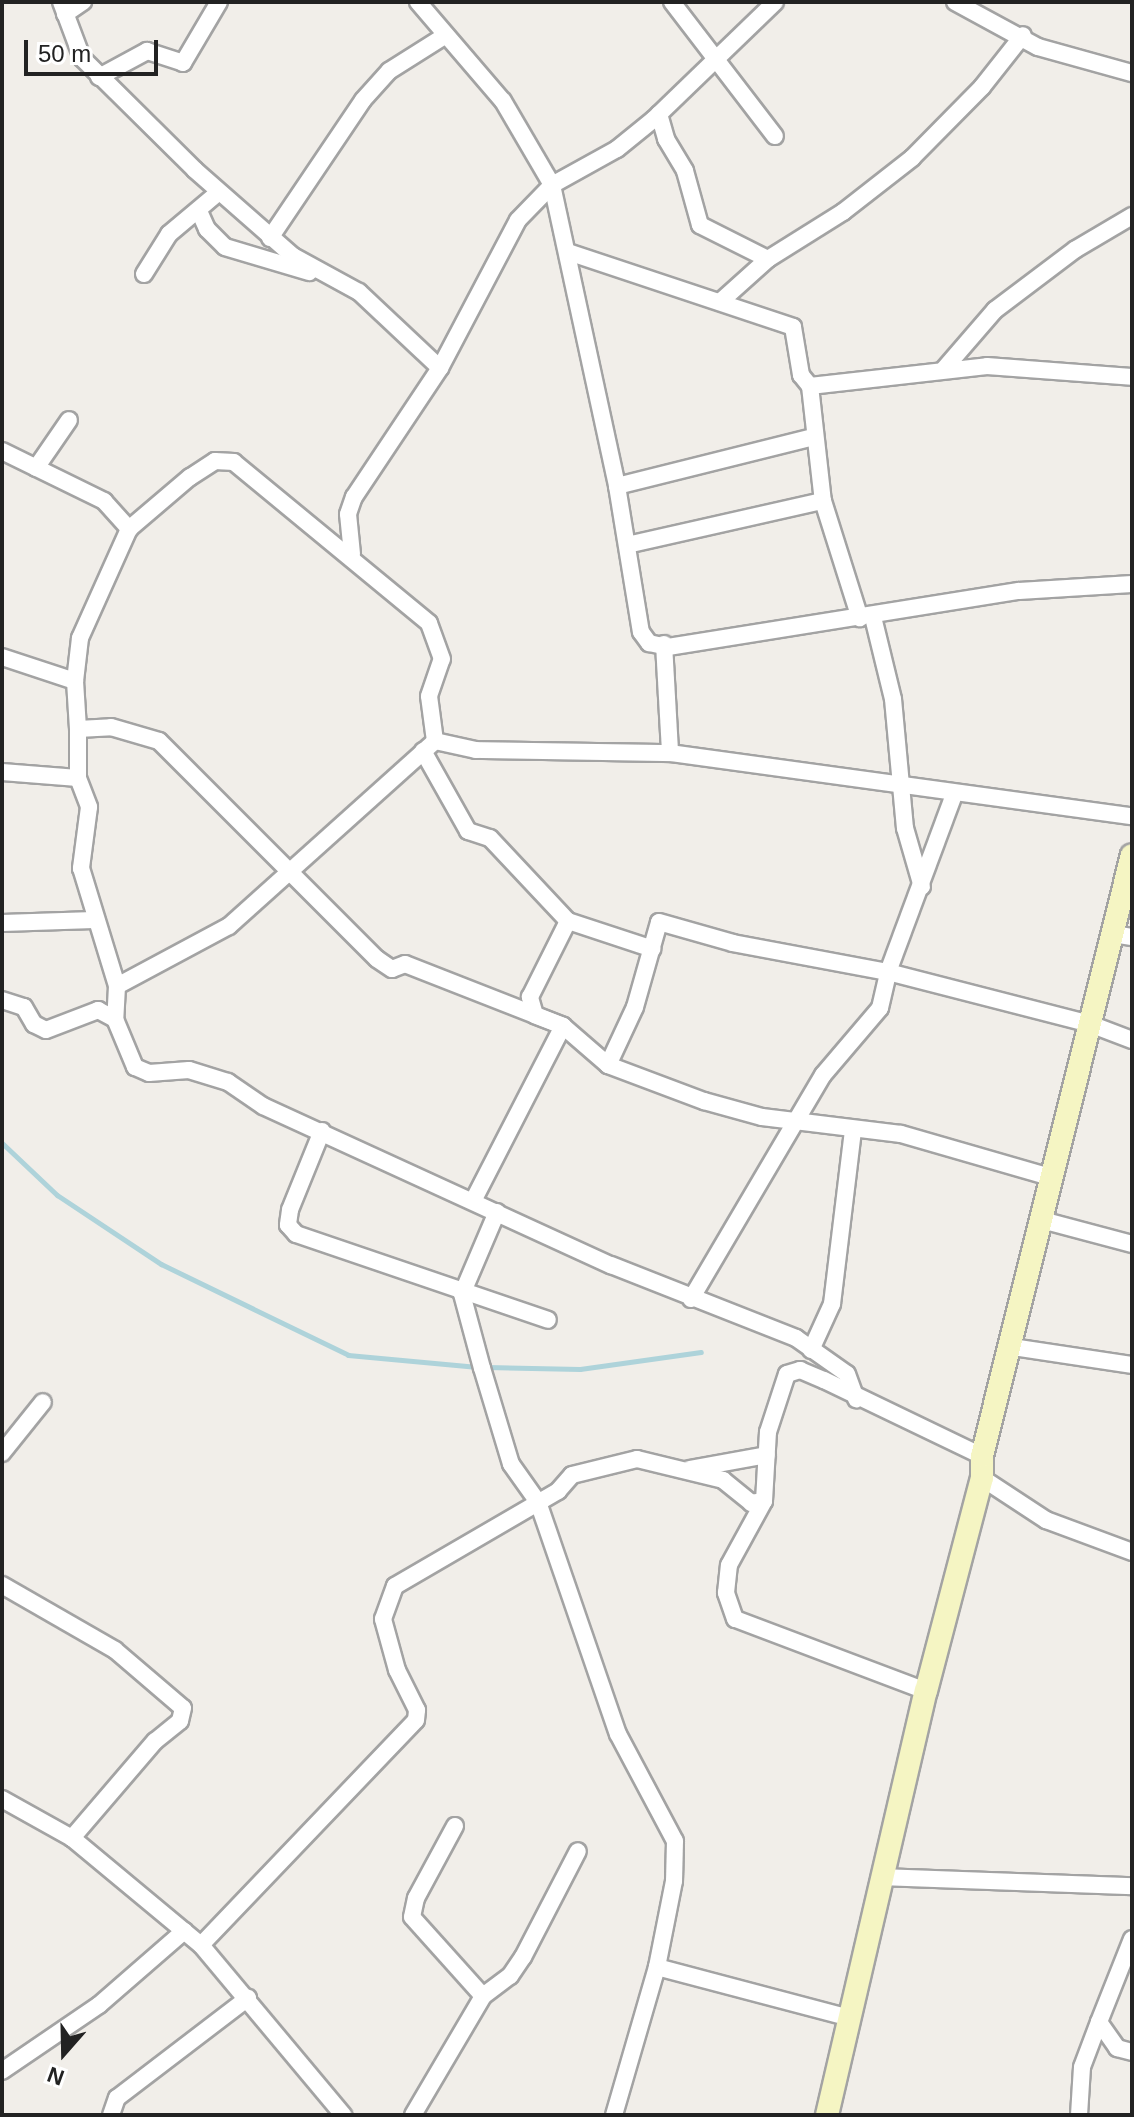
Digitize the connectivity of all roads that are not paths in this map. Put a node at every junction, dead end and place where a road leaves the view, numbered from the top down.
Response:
1 (83, 2) edge
2 (219, 2) edge
3 (418, 2) edge
4 (672, 2) edge
5 (775, 2) edge
6 (955, 2) edge
7 (63, 8) edge
8 (446, 35) junction
9 (1023, 35) junction
10 (717, 58) junction
11 (1132, 73) edge
12 (99, 77) junction
13 (659, 114) junction
14 (775, 136) dead end
15 (552, 185) junction
16 (219, 192) junction
17 (199, 211) junction
18 (1132, 216) edge
19 (270, 238) junction
20 (571, 253) junction
21 (768, 259) junction
22 (144, 274) dead end
23 (329, 277) junction
24 (720, 302) junction
25 (968, 342) junction
26 (987, 366) junction
27 (440, 368) junction
28 (944, 369) junction
29 (1132, 377) edge
30 (810, 386) junction
31 (69, 420) dead end
32 (813, 437) junction
33 (2, 451) edge
34 (36, 468) junction
35 (617, 486) junction
36 (823, 501) junction
37 (129, 529) junction
38 (627, 545) junction
39 (352, 554) junction
40 (1132, 584) edge
41 (866, 618) junction
42 (664, 644) junction
43 (2, 657) edge
44 (75, 681) junction
45 (78, 729) junction
46 (429, 746) junction
47 (670, 753) junction
48 (2, 772) edge
49 (78, 778) junction
50 (898, 783) junction
51 (954, 795) junction
52 (1132, 816) edge
53 (1132, 855) edge
54 (287, 874) junction
55 (922, 887) junction
56 (94, 920) junction
57 (568, 921) junction
58 (2, 923) edge
59 (1122, 935) edge
60 (653, 949) junction
61 (888, 972) junction
62 (117, 986) junction
63 (2, 1000) edge
64 (115, 1019) junction
65 (1090, 1024) junction
66 (563, 1026) junction
67 (1132, 1040) edge
68 (608, 1065) junction
69 (800, 1118) junction
70 (322, 1131) junction
71 (853, 1131) junction
72 (1053, 1178) junction
73 (473, 1201) junction
74 (497, 1212) junction
75 (1042, 1220) junction
76 (1132, 1244) edge
77 (462, 1294) junction
78 (691, 1299) junction
79 (548, 1320) dead end
80 (1013, 1347) junction
81 (811, 1350) junction
82 (1132, 1365) edge
83 (856, 1399) junction
84 (43, 1402) dead end
85 (2, 1453) edge
86 (767, 1455) junction
87 (982, 1467) junction
88 (684, 1470) junction
89 (764, 1501) junction
90 (538, 1502) junction
91 (1132, 1552) edge
92 (2, 1585) edge
93 (926, 1691) junction
94 (2, 1799) edge
95 (455, 1826) dead end
96 (72, 1838) junction
97 (578, 1851) dead end
98 (881, 1877) junction
99 (1132, 1886) edge
100 (184, 1931) junction
101 (1132, 1939) edge
102 (201, 1945) junction
103 (657, 1967) junction
104 (483, 1996) junction
105 (248, 1998) junction
106 (850, 2018) junction
107 (1099, 2022) junction
108 (1132, 2052) edge
109 (2, 2071) edge
110 (111, 2115) edge
111 (343, 2115) edge
112 (413, 2115) edge
113 (614, 2115) edge
114 (827, 2115) edge
115 (1079, 2115) edge

1 - 7 street
2 - 12 street
3 - 8 street
4 - 10 street
5 - 10 street
6 - 9 street
7 - 12 street
8 - 15 street
8 - 19 street
9 - 11 street
9 - 21 street
10 - 13 street
10 - 14 street
12 - 16 street
13 - 15 street
13 - 21 street
15 - 20 street
15 - 27 street
16 - 17 street
16 - 19 street
17 - 22 street
17 - 23 street
18 - 25 street
19 - 23 street
20 - 24 street
20 - 35 street
21 - 24 street
23 - 27 street
24 - 30 street
25 - 26 street
25 - 28 street
26 - 28 street
26 - 29 street
27 - 39 street
28 - 30 street
30 - 32 street
31 - 34 street
32 - 35 street
32 - 36 street
33 - 34 street
34 - 37 street
35 - 38 street
36 - 38 street
36 - 41 street
37 - 39 street
37 - 44 street
38 - 42 street
39 - 46 street
40 - 41 street
41 - 42 street
41 - 50 street
42 - 47 street
43 - 44 street
44 - 45 street
45 - 49 street
45 - 54 street
46 - 47 street
46 - 54 street
46 - 57 street
47 - 50 street
48 - 49 street
49 - 56 street
50 - 51 street
50 - 55 street
51 - 52 street
51 - 55 street
53 - 59 main road
54 - 62 street
54 - 66 street
55 - 61 street
56 - 58 street
56 - 62 street
57 - 60 street
57 - 66 street
59 - 65 main road
60 - 61 street
60 - 68 street
61 - 65 street
61 - 69 street
62 - 64 street
63 - 64 street
64 - 70 street
65 - 67 street
65 - 72 main road
66 - 68 street
66 - 73 street
68 - 69 street
69 - 71 street
69 - 78 street
70 - 73 street
70 - 77 street
71 - 72 street
71 - 81 street
72 - 75 main road
73 - 74 street
74 - 77 street
74 - 78 street
75 - 76 street
75 - 80 main road
77 - 79 street
77 - 90 street
78 - 81 street
80 - 82 street
80 - 87 main road
81 - 83 street
83 - 86 street
83 - 87 street
84 - 85 street
86 - 88 street
86 - 89 street
87 - 91 street
87 - 93 main road
88 - 89 street
88 - 90 street
89 - 93 street
90 - 102 street
90 - 103 street
92 - 96 street
93 - 98 main road
94 - 96 street
95 - 104 street
96 - 100 street
97 - 104 street
98 - 99 street
98 - 106 main road
100 - 102 street
100 - 109 street
101 - 107 street
102 - 105 street
103 - 106 street
103 - 113 street
104 - 112 street
105 - 110 street
105 - 111 street
106 - 114 main road
107 - 108 street
107 - 115 street

